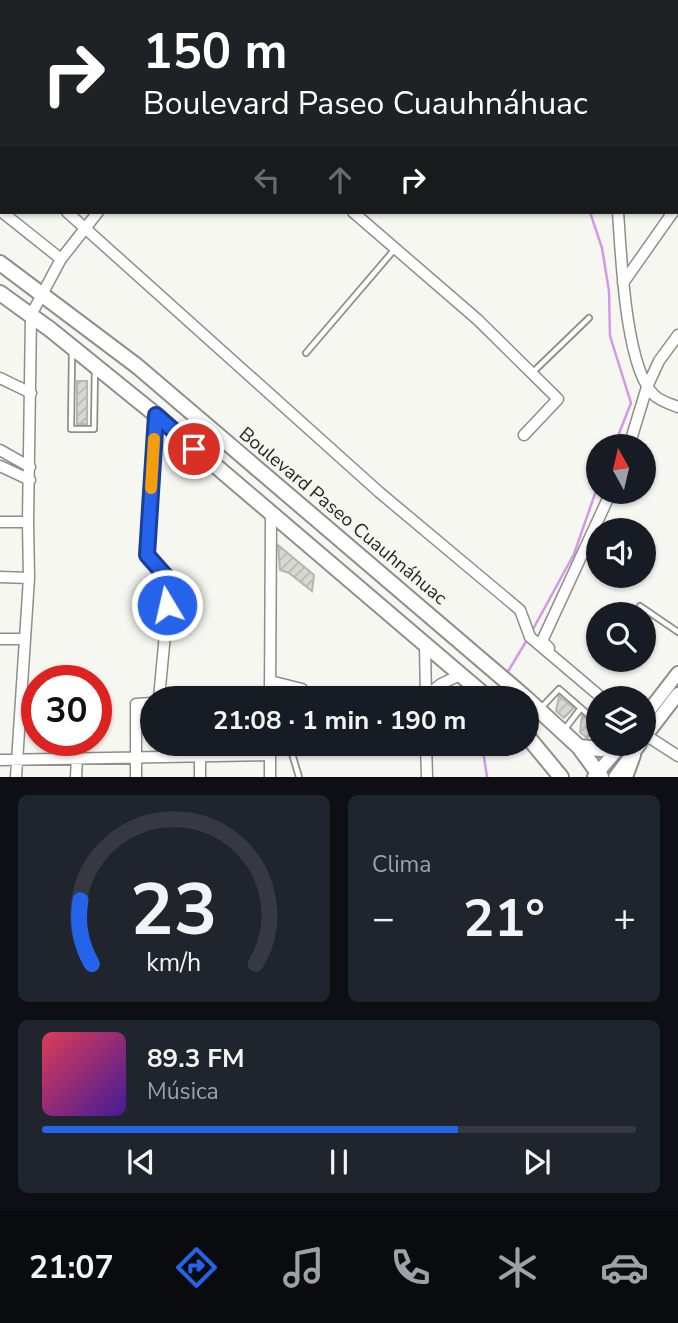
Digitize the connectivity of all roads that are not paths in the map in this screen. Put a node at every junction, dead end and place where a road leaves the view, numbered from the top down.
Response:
1 (5, 214) edge
2 (69, 214) edge
3 (96, 214) edge
4 (355, 214) edge
5 (618, 214) edge
6 (672, 214) edge
7 (86, 228) junction
8 (394, 249) junction
9 (61, 259) junction
10 (0, 263) edge
11 (623, 283) junction
12 (0, 293) edge
13 (42, 294) junction
14 (32, 315) junction
15 (589, 318) dead end
16 (85, 327) junction
17 (51, 330) junction
18 (678, 335) edge
19 (72, 348) junction
20 (306, 352) dead end
21 (95, 366) junction
22 (531, 373) junction
23 (0, 377) edge
24 (647, 387) junction
25 (31, 393) junction
26 (678, 407) edge
27 (156, 415) junction
28 (633, 434) edge
29 (524, 435) dead end
30 (0, 450) edge
31 (0, 466) edge
32 (30, 467) junction
33 (30, 480) junction
34 (605, 504) edge
35 (271, 516) junction
36 (0, 522) edge
37 (28, 522) junction
38 (0, 577) edge
39 (29, 578) junction
40 (656, 617) edge
41 (678, 632) edge
42 (0, 639) edge
43 (25, 639) junction
44 (425, 646) junction
45 (678, 673) edge
46 (297, 676) dead end
47 (463, 678) junction
48 (270, 681) junction
49 (160, 686) edge
50 (270, 686) edge
51 (426, 686) edge
52 (439, 686) edge
53 (473, 686) edge
54 (512, 686) edge
55 (588, 686) edge
56 (595, 686) edge
57 (678, 694) edge
58 (656, 701) edge
59 (140, 704) edge
60 (581, 708) junction
61 (539, 710) joint
62 (586, 712) edge
63 (656, 723) edge
64 (562, 732) junction
65 (579, 747) junction
66 (656, 747) edge
67 (586, 748) edge
68 (539, 750) edge
69 (200, 756) joint
70 (270, 756) edge
71 (293, 756) edge
72 (426, 756) edge
73 (611, 756) edge
74 (631, 756) edge
75 (635, 756) edge
76 (678, 756) edge
77 (136, 757) junction
78 (77, 758) junction
79 (0, 760) edge
80 (17, 760) junction
81 (597, 775) edge
82 (16, 777) edge
83 (76, 777) edge
84 (136, 777) edge
85 (200, 777) edge
86 (270, 777) edge
87 (299, 777) edge
88 (427, 777) edge
89 (561, 777) edge
90 (615, 777) edge
91 (625, 777) edge

1 - 9 street
2 - 7 street
3 - 7 street
4 - 8 street
5 - 11 street
6 - 11 street
7 - 9 street
7 - 55 street
8 - 20 lane
8 - 22 street
9 - 13 street
10 - 13 main road, Boulevard Paseo Cuauhnáhuac
11 - 24 street
12 - 14 main road
13 - 14 street
13 - 16 main road, Boulevard Paseo Cuauhnáhuac
14 - 17 main road
14 - 25 street
15 - 22 lane
16 - 17 main road
16 - 54 main road, Boulevard Paseo Cuauhnáhuac
17 - 19 main road
18 - 24 street
19 - 21 main road
19 - 21 lane
21 - 27 main road
22 - 29 street
23 - 25 street
24 - 26 street
24 - 28 street
25 - 32 street
27 - 35 main road
27 - 49 street
30 - 32 street
31 - 33 street
32 - 33 street
33 - 37 street
34 - 56 street
35 - 44 main road
35 - 48 street
36 - 37 street
37 - 39 street
38 - 39 street
39 - 43 street
40 - 41 lane
42 - 43 street
43 - 80 street
44 - 47 main road
44 - 51 street
45 - 58 street
46 - 48 street
47 - 52 street
47 - 53 main road
48 - 50 street
57 - 63 street
59 - 77 street
60 - 61 lane
60 - 62 lane
60 - 64 lane
61 - 64 main road, Boulevard Paseo Cuauhnáhuac
64 - 65 main road, Boulevard Paseo Cuauhnáhuac
65 - 67 main road
65 - 81 main road, Boulevard Paseo Cuauhnáhuac
66 - 76 street
68 - 89 main road
69 - 77 street
69 - 85 street
70 - 86 street
71 - 87 lane
72 - 88 street
73 - 81 street
74 - 90 street
75 - 91 main road
77 - 78 street
77 - 84 street
78 - 80 street
78 - 83 street
79 - 80 street
80 - 82 street

